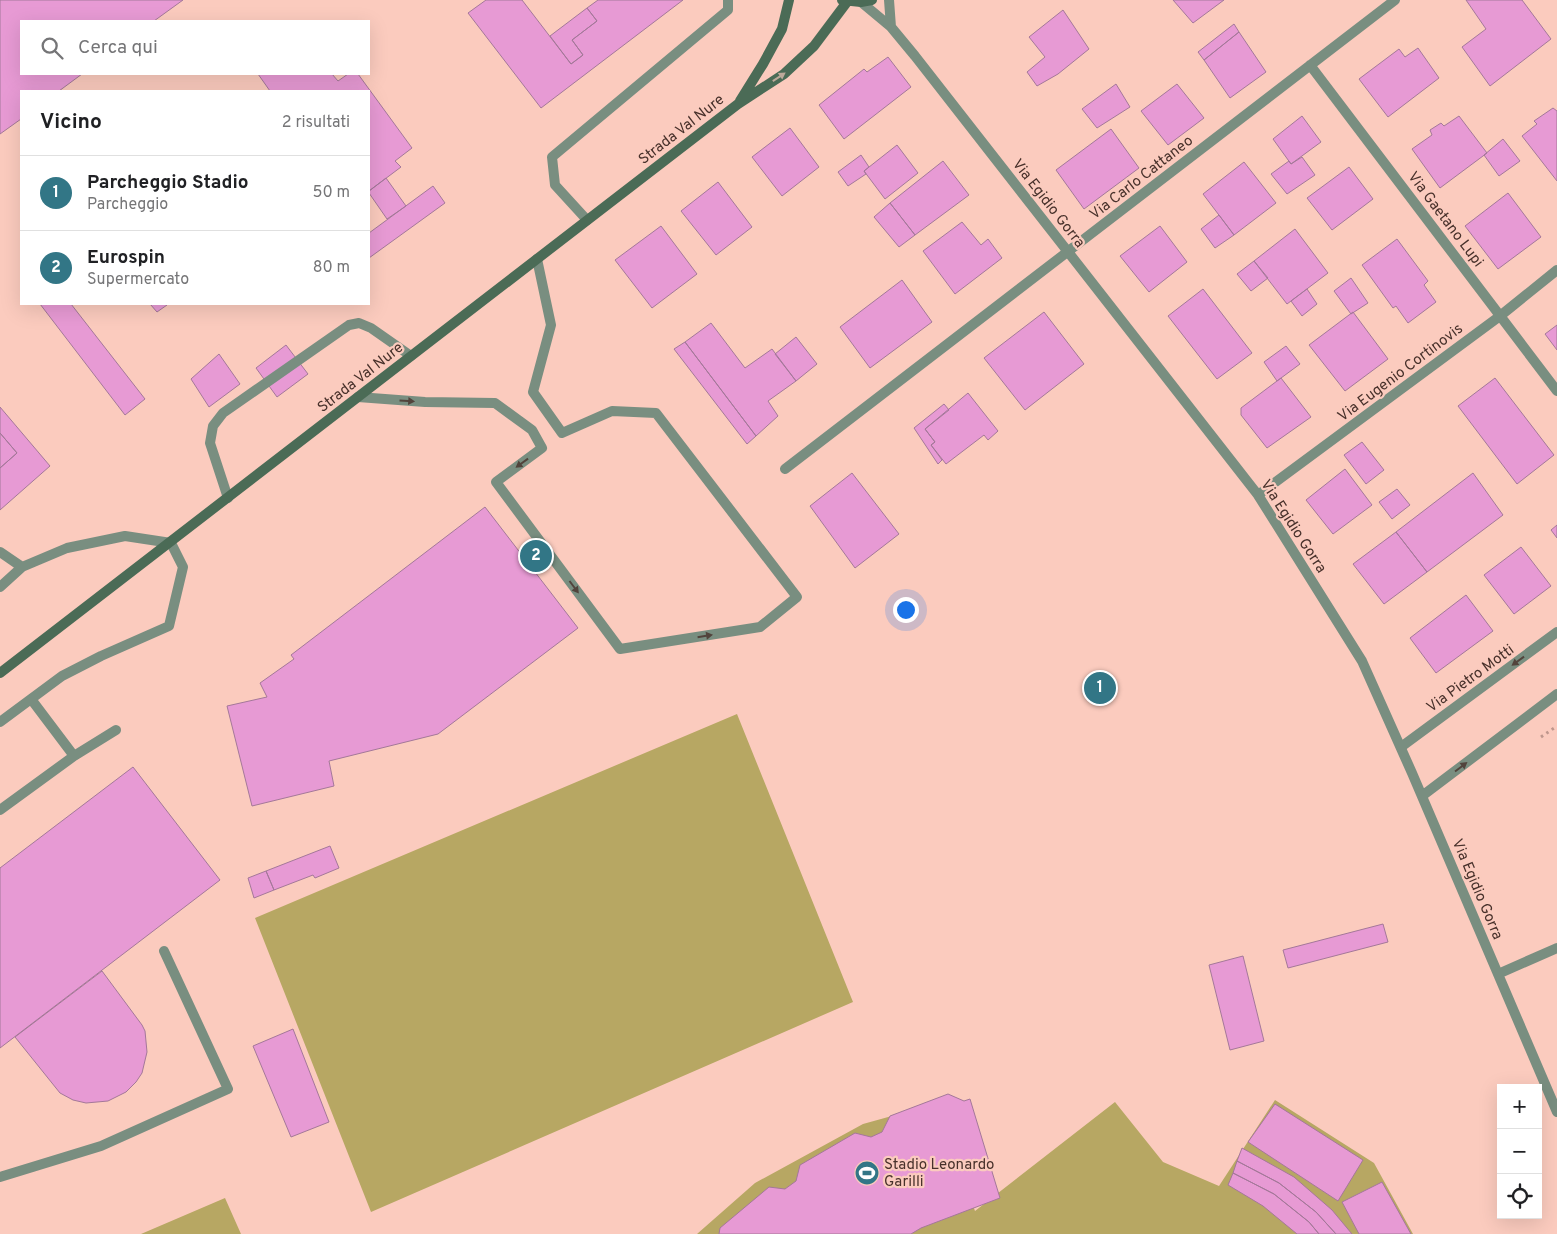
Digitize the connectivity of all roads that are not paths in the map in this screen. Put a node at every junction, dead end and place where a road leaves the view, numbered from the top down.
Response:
1 (728, 0) edge
2 (789, 0) edge
3 (872, 0) edge
4 (888, 0) edge
5 (1395, 0) edge
6 (844, 1) edge
7 (861, 2) junction
8 (891, 26) junction
9 (1310, 66) junction
10 (738, 104) junction
11 (587, 220) junction
12 (1068, 252) junction
13 (536, 259) junction
14 (1557, 270) edge
15 (1500, 316) junction
16 (411, 356) junction
17 (1557, 391) edge
18 (358, 397) junction
19 (786, 470) dead end
20 (1258, 495) junction
21 (228, 498) junction
22 (171, 543) junction
23 (0, 552) edge
24 (22, 567) junction
25 (0, 587) edge
26 (1557, 632) edge
27 (0, 673) edge
28 (1557, 694) edge
29 (31, 699) junction
30 (0, 722) edge
31 (116, 730) dead end
32 (1401, 747) junction
33 (74, 756) junction
34 (1422, 796) junction
35 (0, 810) edge
36 (1557, 948) edge
37 (164, 951) dead end
38 (1498, 974) junction
39 (1557, 1112) edge
40 (0, 1177) edge

1 - 11 street
2 - 10 main road
3 - 7 main road
4 - 8 street
5 - 9 street, Via Carlo Cattaneo
6 - 7 main road
10 -> 6 main road, Strada Val Nure
7 - 8 street, Via Egidio Gorra
8 - 12 street, Via Egidio Gorra
9 - 12 street, Via Carlo Cattaneo
9 - 15 street, Via Gaetano Lupi
10 - 11 main road, Strada Val Nure
11 - 13 main road, Strada Val Nure
12 - 19 street, Via Carlo Cattaneo
12 - 20 street, Via Egidio Gorra
13 - 16 main road, Strada Val Nure
18 -> 13 street
14 - 15 street, Via Eugenio Cortinovis
15 - 17 street, Via Gaetano Lupi
15 - 20 street, Via Eugenio Cortinovis
16 - 18 main road, Strada Val Nure
16 - 21 street
18 - 21 main road, Strada Val Nure
20 - 32 street, Via Egidio Gorra
21 - 22 main road, Strada Val Nure
22 - 24 street
22 - 27 main road, Strada Val Nure
22 - 29 street
23 - 24 street
24 - 25 street
26 -> 32 street, Via Pietro Motti
34 -> 28 street
29 - 30 street
29 - 33 street
31 - 33 street
32 - 34 street, Via Egidio Gorra
33 - 35 street
34 - 38 street, Via Egidio Gorra
36 - 38 street
37 - 40 street
38 - 39 street, Via Egidio Gorra

